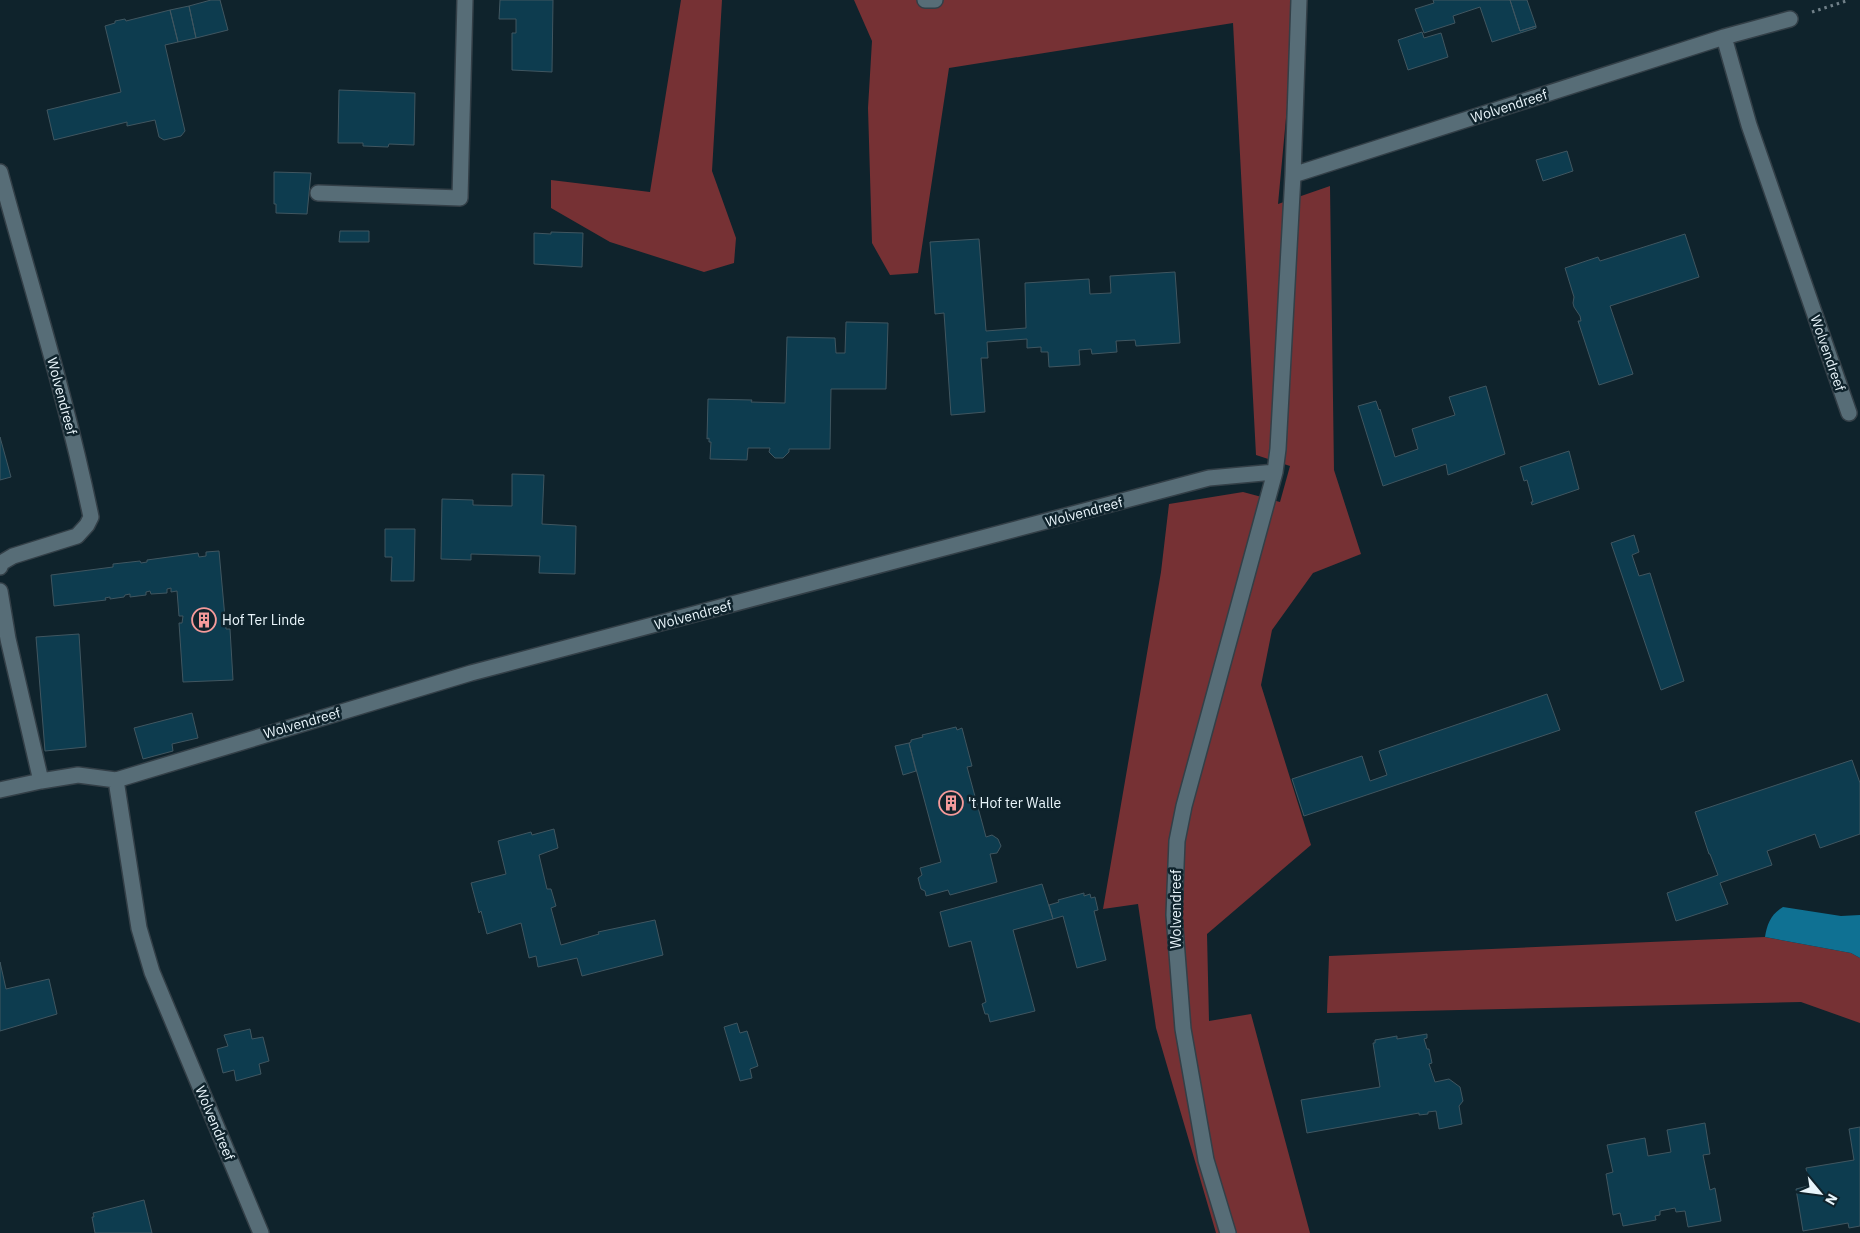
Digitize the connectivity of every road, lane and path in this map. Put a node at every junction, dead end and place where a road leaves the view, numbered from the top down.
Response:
1 (465, 0) edge
2 (925, 0) edge
3 (936, 0) edge
4 (1299, 0) edge
5 (1849, 0) edge
6 (1790, 19) joint
7 (1724, 37) junction
8 (0, 172) edge
9 (1293, 175) junction
10 (318, 193) dead end
11 (1849, 413) dead end
12 (1275, 472) junction
13 (0, 567) edge
14 (0, 590) edge
15 (116, 780) junction
16 (41, 781) junction
17 (0, 790) edge
18 (261, 1233) edge
19 (1228, 1233) edge

1 - 10 street
2 - 3 street
4 - 9 street, Wolvendreef
5 - 6 path
6 - 7 street, Wolvendreef
7 - 9 street, Wolvendreef
7 - 11 street, Wolvendreef
8 - 13 street, Wolvendreef
9 - 12 street, Wolvendreef
12 - 15 street, Wolvendreef
12 - 19 street, Wolvendreef
14 - 16 street
15 - 16 street, Wolvendreef
15 - 18 street, Wolvendreef
16 - 17 street, Wolvendreef

